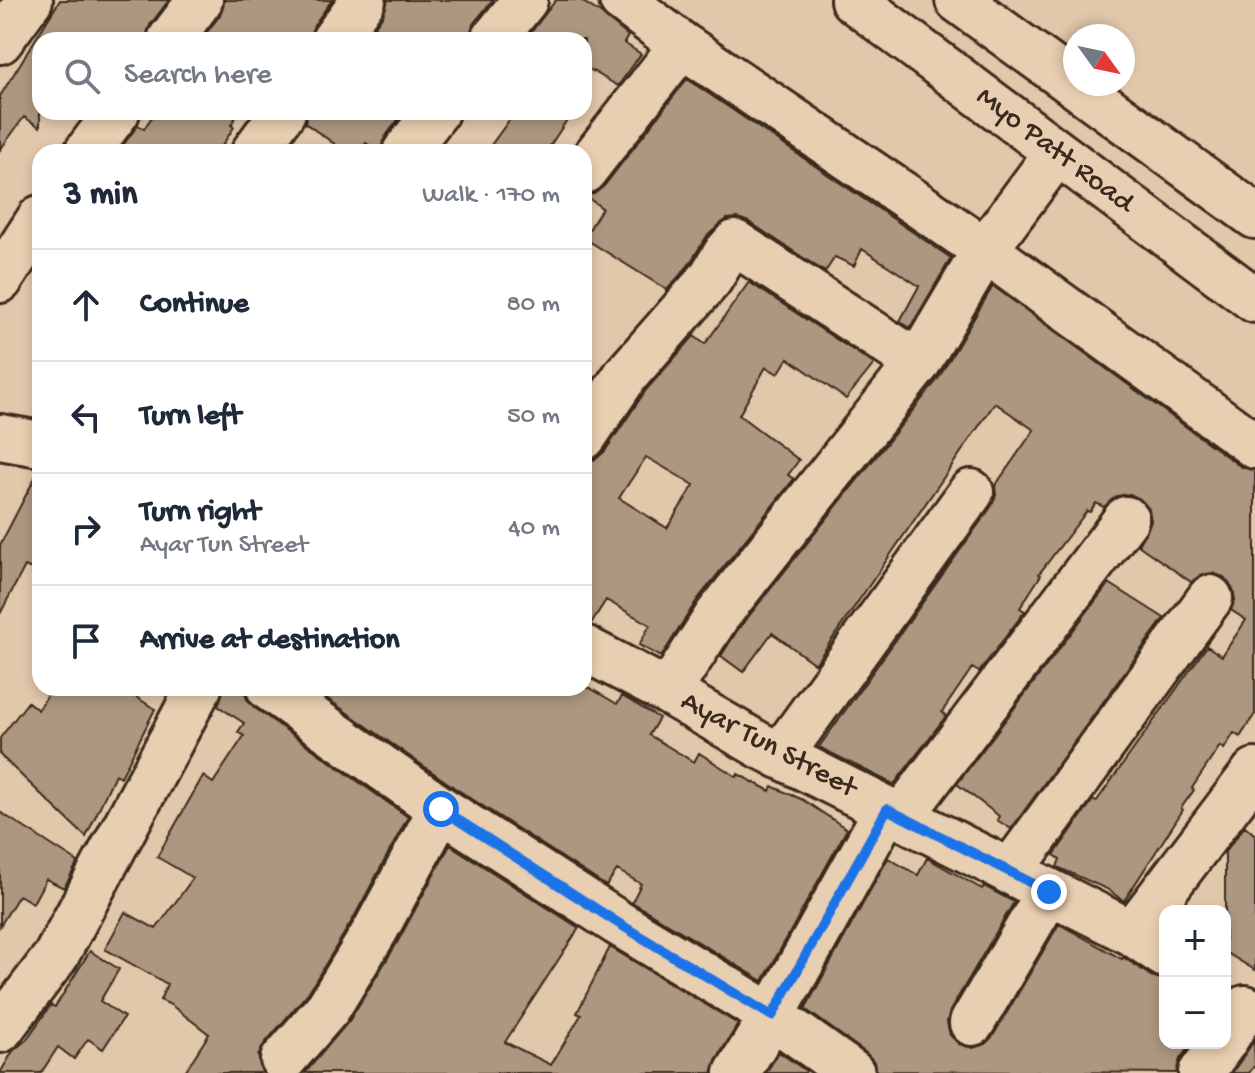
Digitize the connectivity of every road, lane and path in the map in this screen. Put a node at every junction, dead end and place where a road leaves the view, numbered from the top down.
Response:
1 (30, 0) edge
2 (200, 0) edge
3 (363, 0) edge
4 (525, 0) edge
5 (622, 0) edge
6 (853, 0) edge
7 (958, 0) edge
8 (176, 32) edge
9 (340, 32) edge
10 (499, 32) edge
11 (0, 41) edge
12 (682, 45) junction
13 (111, 120) edge
14 (277, 120) edge
15 (430, 120) edge
16 (93, 144) edge
17 (260, 144) edge
18 (411, 144) edge
19 (1056, 154) junction
20 (592, 161) edge
21 (1255, 216) edge
22 (32, 230) edge
23 (985, 250) junction
24 (0, 280) edge
25 (1255, 300) edge
26 (918, 363) junction
27 (592, 425) edge
28 (0, 437) edge
29 (32, 443) edge
30 (1255, 446) edge
31 (971, 492) dead end
32 (1126, 519) dead end
33 (1210, 598) dead end
34 (592, 652) edge
35 (668, 692) junction
36 (195, 696) edge
37 (280, 696) edge
38 (780, 756) junction
39 (1255, 771) edge
40 (441, 809) junction
41 (894, 813) junction
42 (1010, 872) junction
43 (1049, 892) junction
44 (1148, 944) edge
45 (772, 1016) junction
46 (1235, 1020) edge
47 (972, 1023) dead end
48 (0, 1030) edge
49 (283, 1060) dead end
50 (737, 1073) edge
51 (852, 1073) edge
52 (1201, 1073) edge

1 - 11 street
2 - 8 street
3 - 9 street
4 - 10 street
5 - 12 street
6 - 19 street, Myo Patt Road
7 - 21 street
12 - 20 street
12 - 23 street
13 - 16 street
14 - 17 street
15 - 18 street
19 - 23 street
19 - 25 street, Myo Patt Road
22 - 24 street
23 - 26 street
23 - 30 street
26 - 27 street
26 - 35 street
28 - 29 street
31 - 38 street
32 - 41 street
33 - 42 street
34 - 35 street, Ayar Tun Street
35 - 38 street, Ayar Tun Street
36 - 48 street
37 - 40 street
38 - 41 street, Ayar Tun Street
39 - 44 street
40 - 45 street
40 - 49 street
41 - 42 street, Ayar Tun Street
41 - 45 street
42 - 43 street, Ayar Tun Street
43 - 44 street, Ayar Tun Street
43 - 47 street
45 - 50 street
45 - 51 street
46 - 52 street

